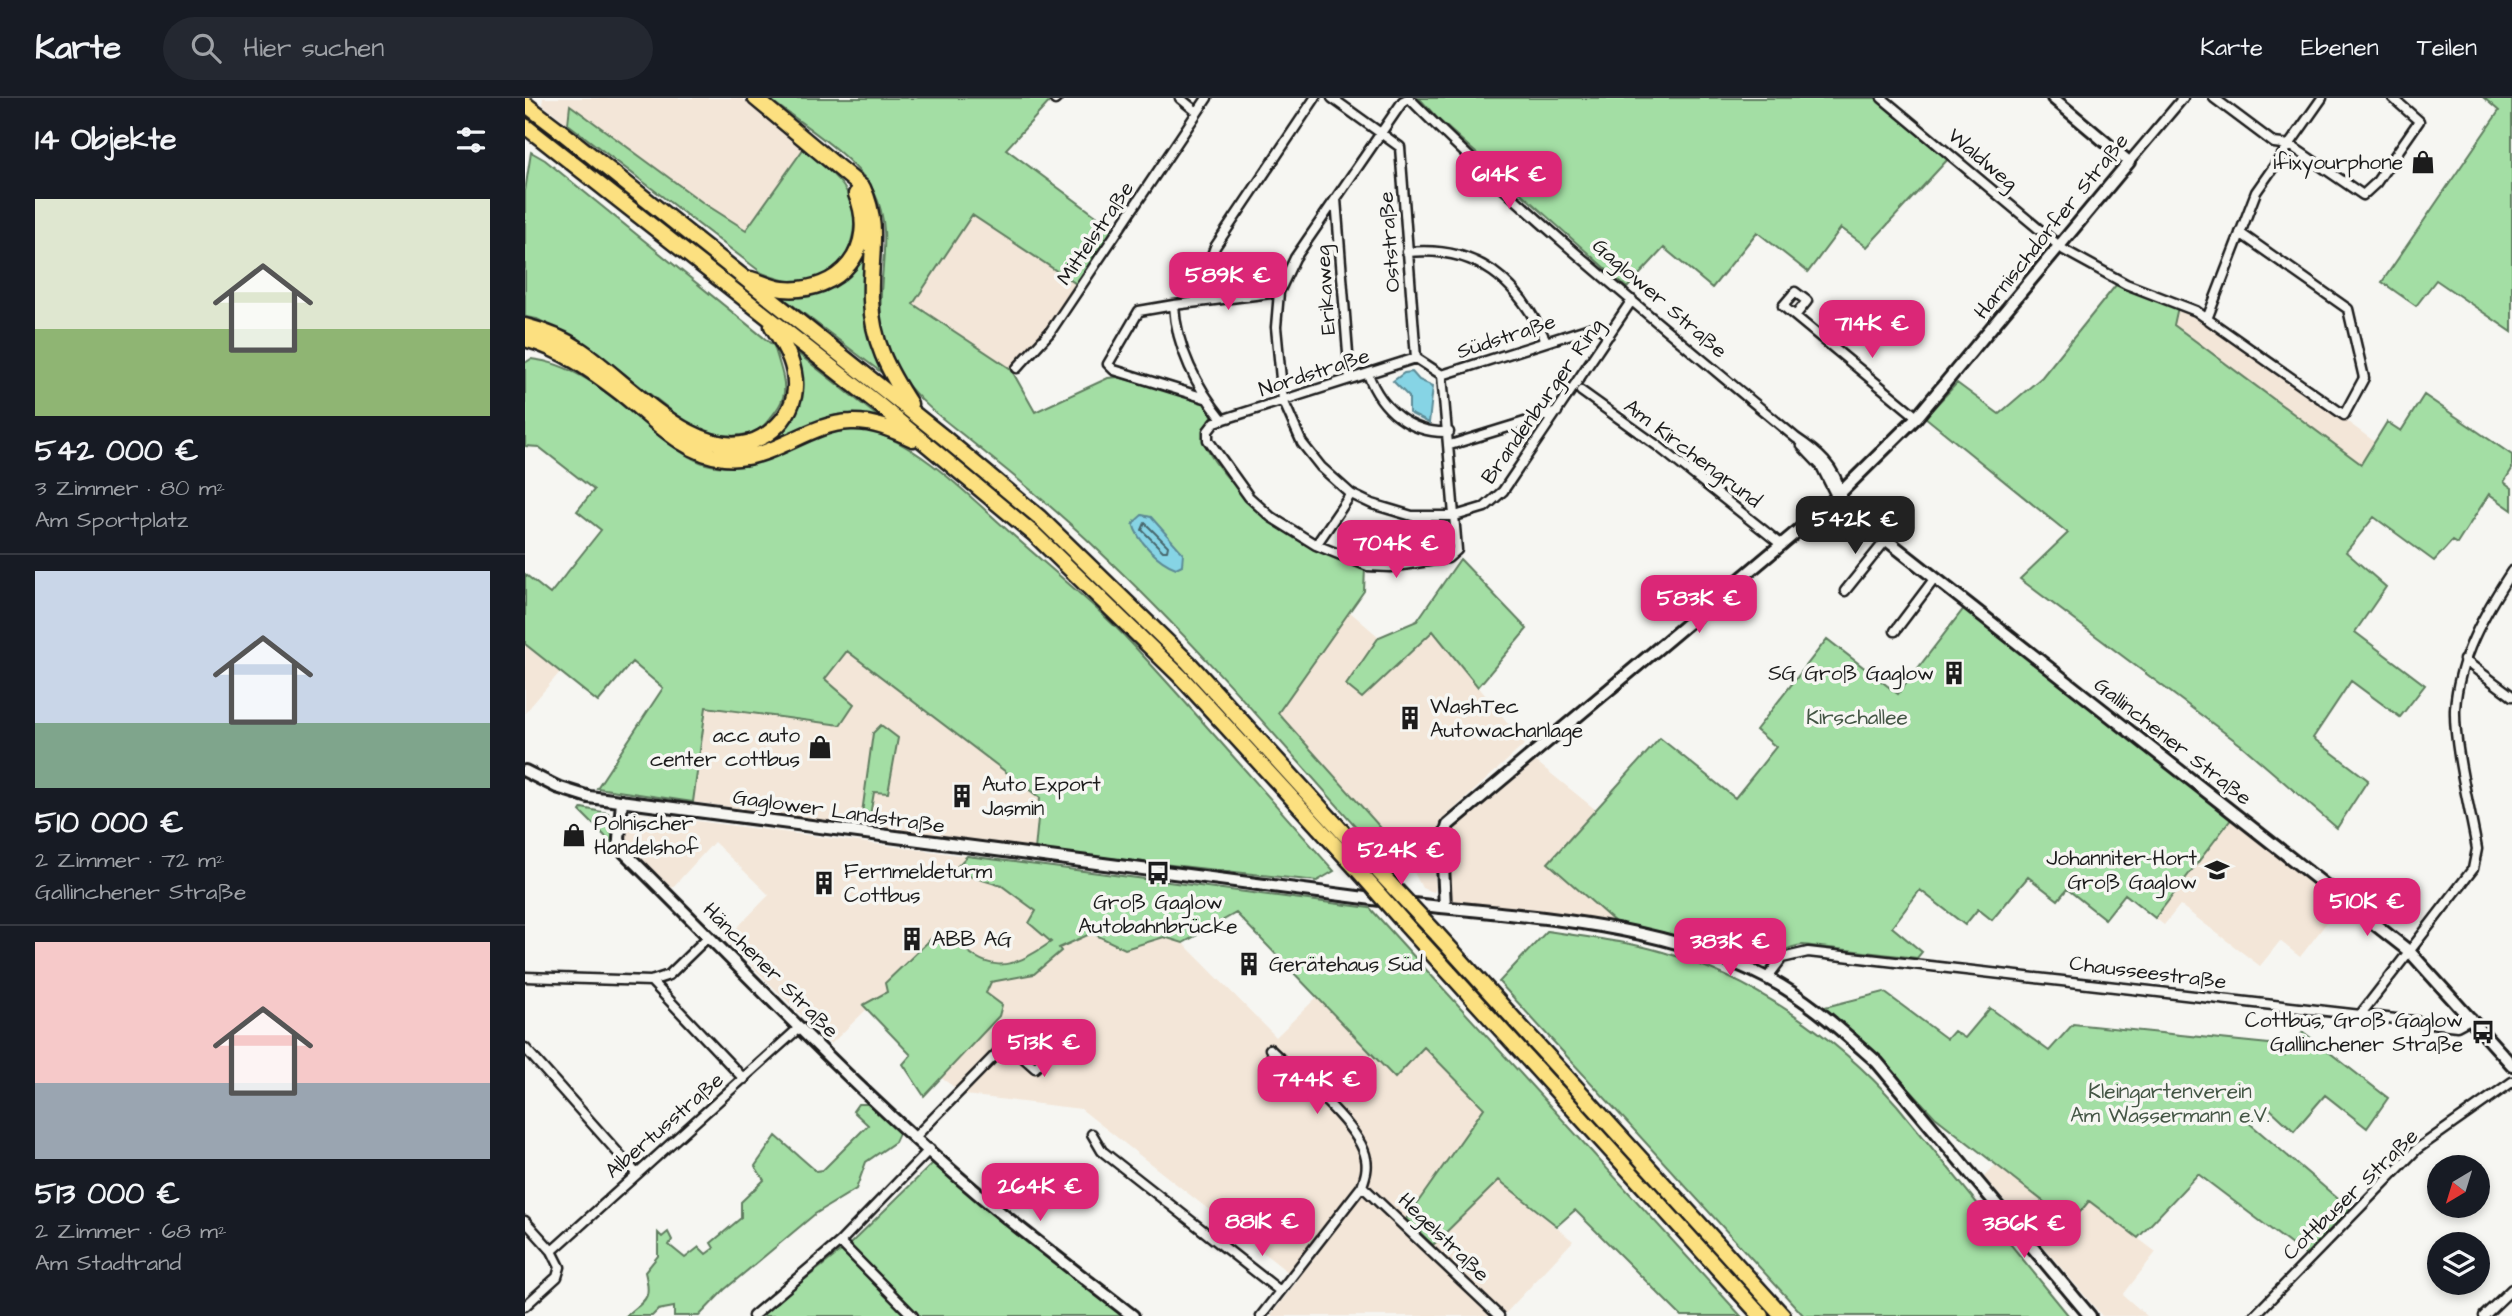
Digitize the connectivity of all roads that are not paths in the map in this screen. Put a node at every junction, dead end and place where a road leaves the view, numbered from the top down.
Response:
1 (755, 98) edge
2 (1180, 98) edge
3 (1207, 98) edge
4 (1315, 98) edge
5 (1332, 98) edge
6 (1409, 98) edge
7 (1882, 98) edge
8 (2053, 98) edge
9 (2183, 98) edge
10 (2214, 98) edge
11 (2322, 98) edge
12 (2393, 98) edge
13 (525, 104) edge
14 (1197, 112) junction
15 (525, 126) edge
16 (1382, 132) junction
17 (2290, 145) junction
18 (2129, 162) junction
19 (839, 166) junction
20 (1336, 199) junction
21 (2240, 233) junction
22 (2060, 247) junction
23 (1407, 252) junction
24 (738, 274) junction
25 (1279, 292) junction
26 (1632, 300) junction
27 (1195, 301) junction
28 (1174, 305) junction
29 (766, 316) junction
30 (1795, 316) dead end
31 (2207, 319) junction
32 (1609, 335) junction
33 (526, 337) edge
34 (1546, 341) junction
35 (1416, 358) junction
36 (1017, 368) dead end
37 (1368, 374) junction
38 (1442, 375) junction
39 (1350, 379) junction
40 (1581, 391) dead end
41 (1205, 398) junction
42 (1283, 400) junction
43 (1557, 412) junction
44 (1917, 416) junction
45 (919, 417) junction
46 (1223, 420) junction
47 (1449, 432) junction
48 (929, 445) junction
49 (1450, 445) junction
50 (1352, 494) junction
51 (1840, 499) junction
52 (1455, 516) junction
53 (1887, 540) junction
54 (1316, 545) junction
55 (1782, 545) junction
56 (2512, 571) edge
57 (1935, 578) junction
58 (1845, 591) dead end
59 (1895, 631) dead end
60 (2464, 660) junction
61 (2512, 696) edge
62 (525, 771) edge
63 (622, 801) junction
64 (1445, 907) junction
65 (709, 936) junction
66 (2410, 952) junction
67 (525, 977) edge
68 (1767, 978) junction
69 (651, 981) junction
70 (2360, 1015) junction
71 (2472, 1018) junction
72 (800, 1027) junction
73 (1075, 1027) dead end
74 (525, 1048) edge
75 (1270, 1049) dead end
76 (2512, 1065) edge
77 (744, 1079) junction
78 (2512, 1082) edge
79 (1092, 1134) dead end
80 (916, 1136) junction
81 (930, 1149) junction
82 (636, 1172) junction
83 (1362, 1186) junction
84 (525, 1221) edge
85 (840, 1242) junction
86 (552, 1251) junction
87 (2512, 1289) edge
88 (1280, 1291) junction
89 (525, 1306) edge
90 (753, 1316) edge
91 (913, 1316) edge
92 (1133, 1316) edge
93 (1261, 1316) edge
94 (1499, 1316) edge
95 (1761, 1316) edge
96 (1783, 1316) edge
97 (2090, 1316) edge
98 (2254, 1316) edge
99 (2484, 1316) edge

1 - 19 highway
2 - 14 street
3 - 14 street, Mittelstraße
4 - 27 street
5 - 16 street
6 - 16 street, Brandenburger Ring
6 - 26 street, Gaglower Straße
7 - 22 street, Waldweg
8 - 18 street
9 - 18 street, Harnischdorfer Straße
10 - 17 street
11 - 17 street
12 - 17 street
13 - 24 highway, bridge
14 - 36 street, Mittelstraße
15 - 29 highway
16 - 20 street, Brandenburger Ring
16 - 23 street, Oststraße
17 - 21 street
18 - 22 street, Harnischdorfer Straße
19 - 24 highway
19 - 45 highway
20 - 25 street, Brandenburger Ring
20 - 39 street, Erikaweg
21 - 31 street
21 - 31 street, Waldweg
22 - 31 street, Waldweg
22 - 44 street, Harnischdorfer Straße
23 - 34 street
23 - 35 street, Oststraße
24 - 45 highway
25 - 27 street
25 - 42 street, Brandenburger Ring
26 - 32 street, Brandenburger Ring
26 - 51 street, Gaglower Straße
27 - 28 street
28 - 41 street
28 - 41 street
29 - 33 highway
29 - 48 highway
30 - 44 street
32 - 34 street, Südstraße
32 - 43 street, Brandenburger Ring
33 - 48 highway
34 - 38 street, Südstraße
35 - 37 street, Nordstraße
35 - 38 street, Südstraße
37 - 39 street, Nordstraße
37 - 47 street
38 - 47 street
39 - 42 street, Nordstraße
40 - 55 street, Am Kirchengrund
41 - 46 street
42 - 46 street, Nordstraße
42 - 50 street, Brandenburger Ring
43 - 49 street
43 - 52 street, Brandenburger Ring
44 - 51 street, Harnischdorfer Straße
45 - 96 highway, bridge
46 - 54 street
47 - 49 street
48 - 95 highway, bridge
49 - 52 street
50 - 52 street, Brandenburger Ring
50 - 54 street
51 - 53 street, Gallinchener Straße
51 - 55 street, Harnischdorfer Straße
52 - 54 street
53 - 57 street, Gallinchener Straße
53 - 58 street
55 - 64 street, Harnischdorfer Straße
56 - 60 street
57 - 59 street
57 - 66 street, Gallinchener Straße
60 - 61 street
60 - 66 street
62 - 63 street, Gaglower Landstraße
63 - 64 street, Gaglower Landstraße
63 - 65 street, Hänchener Straße
64 - 68 street, Gaglower Landstraße
65 - 69 street
65 - 72 street, Hänchener Straße
66 - 70 street
66 - 71 street, Gallinchener Straße
67 - 69 street
68 - 70 street, Chausseestraße
68 - 97 street, Gaglower Landstraße
69 - 77 street
70 - 71 street, Chausseestraße
71 - 76 street
72 - 77 street, Albertusstraße
72 - 80 street, Hänchener Straße
73 - 80 street
74 - 82 street
75 - 83 street
77 - 82 street, Albertusstraße
78 - 98 street, Cottbuser Straße
79 - 88 street
80 - 81 street, Hänchener Straße
81 - 85 street
81 - 92 street
82 - 86 street, Albertusstraße
83 - 88 street
83 - 94 street, Hegelstraße
84 - 86 street
85 - 90 street
85 - 91 street
86 - 89 street
87 - 99 street
88 - 93 street

